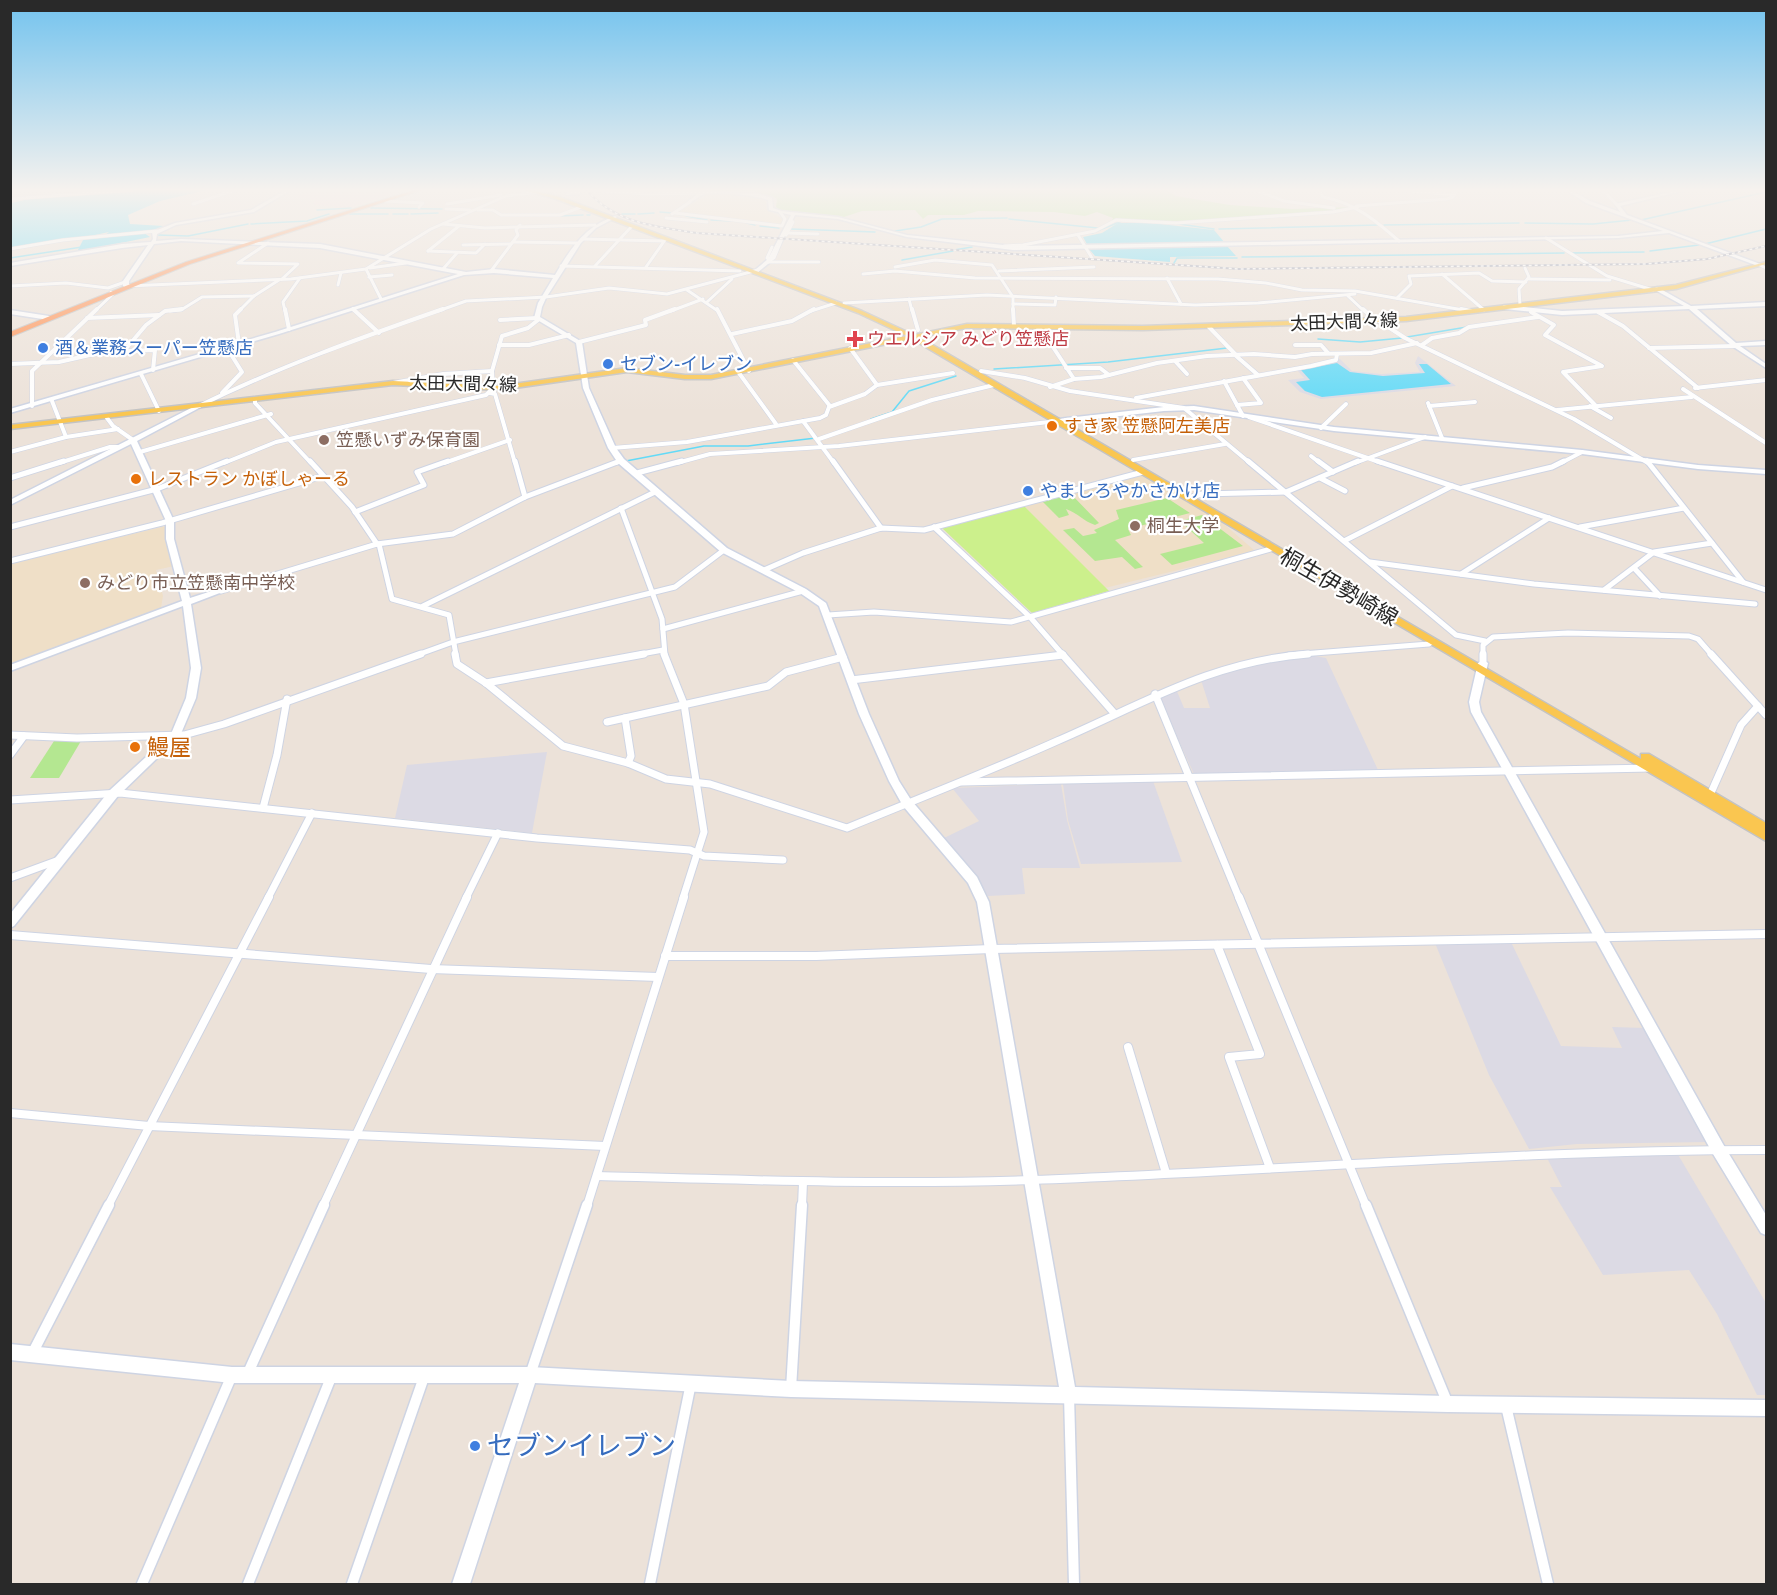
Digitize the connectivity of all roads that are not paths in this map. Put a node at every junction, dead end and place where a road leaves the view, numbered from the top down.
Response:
1 (140, 264) edge
2 (182, 264) edge
3 (298, 264) edge
4 (375, 264) edge
5 (396, 264) edge
6 (415, 264) edge
7 (447, 264) edge
8 (496, 264) edge
9 (648, 264) edge
10 (737, 264) edge
11 (738, 264) edge
12 (765, 264) edge
13 (909, 264) edge
14 (988, 264) edge
15 (1068, 264) edge
16 (1093, 264) edge
17 (1584, 264) edge
18 (1764, 265) edge
19 (561, 266) joint
20 (595, 266) joint
21 (646, 267) junction
22 (894, 267) junction
23 (1525, 268) dead end
24 (366, 269) junction
25 (443, 269) junction
26 (491, 271) junction
27 (740, 271) dead end
28 (756, 271) junction
29 (999, 271) junction
30 (341, 273) junction
31 (463, 273) junction
32 (863, 274) dead end
33 (1442, 274) junction
34 (392, 275) dead end
35 (557, 276) junction
36 (300, 278) junction
37 (369, 278) junction
38 (732, 278) junction
39 (1002, 278) junction
40 (1167, 278) junction
41 (1095, 279) junction
42 (1613, 279) junction
43 (280, 280) junction
44 (1527, 280) junction
45 (125, 284) junction
46 (338, 285) dead end
47 (10, 286) edge
48 (687, 290) junction
49 (1655, 290) junction
50 (1355, 291) junction
51 (111, 292) junction
52 (1012, 295) junction
53 (254, 296) junction
54 (1348, 296) junction
55 (544, 297) junction
56 (1056, 297) junction
57 (1397, 298) junction
58 (381, 299) junction
59 (909, 299) junction
60 (705, 300) junction
61 (836, 303) junction
62 (844, 303) junction
63 (1013, 304) junction
64 (1181, 304) junction
65 (1767, 304) edge
66 (1520, 306) junction
67 (1504, 307) junction
68 (1692, 308) junction
69 (353, 309) junction
70 (1484, 310) junction
71 (10, 311) edge
72 (1471, 311) junction
73 (1531, 312) junction
74 (1598, 312) junction
75 (159, 315) junction
76 (1538, 317) junction
77 (46, 318) junction
78 (87, 318) junction
79 (537, 319) junction
80 (500, 320) dead end
81 (1378, 321) junction
82 (1014, 326) junction
83 (1046, 327) junction
84 (1209, 327) junction
85 (289, 329) junction
86 (10, 333) edge
87 (379, 333) junction
88 (732, 334) junction
89 (916, 334) junction
90 (569, 335) junction
91 (579, 342) junction
92 (1767, 343) edge
93 (239, 344) junction
94 (1419, 344) junction
95 (499, 345) junction
96 (1295, 345) dead end
97 (1735, 345) junction
98 (227, 348) junction
99 (850, 348) junction
100 (1649, 348) junction
101 (124, 351) junction
102 (1328, 353) junction
103 (1337, 354) junction
104 (1236, 355) junction
105 (630, 360) dead end
106 (793, 360) junction
107 (1175, 361) junction
108 (40, 363) junction
109 (10, 364) edge
110 (1767, 366) edge
111 (1066, 368) junction
112 (153, 370) junction
113 (633, 370) junction
114 (749, 370) junction
115 (492, 371) junction
116 (981, 371) junction
117 (739, 373) junction
118 (953, 373) dead end
119 (141, 374) junction
120 (1187, 374) dead end
121 (1109, 375) junction
122 (1258, 375) junction
123 (584, 376) junction
124 (1243, 378) junction
125 (1074, 379) junction
126 (1767, 380) edge
127 (1224, 381) junction
128 (393, 383) junction
129 (876, 385) junction
130 (994, 385) junction
131 (1050, 387) junction
132 (1698, 387) junction
133 (492, 390) junction
134 (222, 394) junction
135 (1692, 397) junction
136 (255, 399) junction
137 (1131, 400) junction
138 (52, 401) junction
139 (1475, 402) dead end
140 (1346, 404) dead end
141 (1237, 405) junction
142 (32, 406) junction
143 (199, 406) junction
144 (830, 406) junction
145 (1593, 406) junction
146 (1184, 408) junction
147 (1557, 410) junction
148 (10, 411) edge
149 (159, 411) junction
150 (271, 414) junction
151 (1246, 416) junction
152 (107, 418) junction
153 (1611, 418) dead end
154 (803, 421) junction
155 (1062, 421) junction
156 (62, 422) junction
157 (776, 424) junction
158 (10, 427) edge
159 (1321, 428) junction
160 (118, 429) junction
161 (66, 437) junction
162 (1425, 437) junction
163 (1442, 438) junction
164 (289, 439) junction
165 (819, 439) junction
166 (133, 440) junction
167 (510, 440) junction
168 (1767, 443) edge
169 (1225, 444) junction
170 (119, 447) junction
171 (823, 447) junction
172 (612, 448) junction
173 (10, 452) edge
174 (140, 452) junction
175 (1582, 452) junction
176 (1311, 456) dead end
177 (1366, 458) junction
178 (1133, 460) junction
179 (1646, 460) junction
180 (621, 461) junction
181 (1412, 465) dead end
182 (1407, 471) junction
183 (1143, 472) junction
184 (1333, 472) junction
185 (1767, 472) edge
186 (637, 473) junction
187 (322, 476) junction
188 (10, 478) edge
189 (1320, 478) junction
190 (1452, 486) junction
191 (157, 489) junction
192 (1461, 489) junction
193 (657, 491) junction
194 (1345, 491) dead end
195 (1284, 492) junction
196 (525, 497) junction
197 (1192, 497) junction
198 (10, 503) edge
199 (621, 508) junction
200 (1684, 508) junction
201 (356, 512) junction
202 (1549, 518) junction
203 (170, 521) junction
204 (10, 527) edge
205 (934, 527) junction
206 (1578, 527) junction
207 (881, 528) junction
208 (1344, 541) junction
209 (1712, 543) junction
210 (378, 544) junction
211 (1274, 548) junction
212 (724, 550) junction
213 (1653, 552) junction
214 (10, 561) edge
215 (1370, 562) junction
216 (1634, 568) junction
217 (764, 570) junction
218 (1461, 574) junction
219 (1743, 582) junction
220 (1767, 590) edge
221 (221, 591) joint
222 (803, 591) junction
223 (1604, 591) junction
224 (650, 592) junction
225 (1660, 596) junction
226 (186, 602) junction
227 (1755, 604) dead end
228 (423, 606) junction
229 (828, 615) junction
230 (1030, 617) junction
231 (663, 629) junction
232 (1433, 641) junction
233 (1485, 641) junction
234 (453, 642) junction
235 (663, 650) junction
236 (1063, 656) junction
237 (843, 657) junction
238 (1483, 666) junction
239 (10, 668) edge
240 (851, 680) junction
241 (486, 682) junction
242 (1155, 694) junction
243 (286, 699) junction
244 (684, 704) junction
245 (1758, 706) junction
246 (1113, 713) junction
247 (1767, 716) edge
248 (625, 718) junction
249 (607, 722) dead end
250 (10, 735) edge
251 (24, 736) junction
252 (176, 736) junction
253 (10, 755) edge
254 (628, 763) junction
255 (1660, 766) junction
256 (1650, 769) junction
257 (1510, 772) junction
258 (1191, 777) junction
259 (956, 782) junction
260 (697, 783) junction
261 (114, 793) junction
262 (1710, 795) junction
263 (10, 800) edge
264 (907, 803) junction
265 (263, 808) junction
266 (312, 813) junction
267 (1767, 828) edge
268 (498, 833) junction
269 (1767, 837) edge
270 (696, 854) junction
271 (60, 860) junction
272 (783, 860) dead end
273 (10, 878) edge
274 (10, 923) edge
275 (1767, 934) edge
276 (10, 935) edge
277 (1600, 937) junction
278 (1259, 944) junction
279 (1216, 945) junction
280 (991, 949) junction
281 (238, 955) junction
282 (665, 956) junction
283 (431, 969) junction
284 (658, 977) junction
285 (1128, 1047) dead end
286 (10, 1113) edge
287 (149, 1126) junction
288 (356, 1133) junction
289 (605, 1146) junction
290 (1718, 1149) junction
291 (1767, 1150) edge
292 (1351, 1165) junction
293 (1269, 1168) junction
294 (1166, 1173) junction
295 (597, 1176) junction
296 (1030, 1180) junction
297 (802, 1182) junction
298 (1767, 1228) edge
299 (10, 1352) edge
300 (32, 1354) junction
301 (424, 1374) junction
302 (239, 1375) junction
303 (332, 1375) junction
304 (530, 1376) junction
305 (691, 1383) junction
306 (791, 1389) junction
307 (1068, 1394) junction
308 (1506, 1403) junction
309 (1448, 1404) junction
310 (1767, 1408) edge
311 (142, 1584) edge
312 (248, 1584) edge
313 (352, 1584) edge
314 (461, 1584) edge
315 (650, 1584) edge
316 (1074, 1584) edge
317 (1548, 1584) edge

1 - 45 street
2 - 45 highway
3 - 43 street
4 - 24 street
5 - 24 street
6 - 25 street
7 - 25 street
8 - 26 street
9 - 21 street
10 - 28 main road, 桐生伊勢崎線
11 - 28 main road, 桐生伊勢崎線
12 - 28 street
13 - 22 street
14 - 29 street
15 - 29 street
16 - 41 street
17 - 42 street
18 - 49 main road, 太田大間々線
19 - 20 street
19 - 35 street
20 - 21 street
21 - 27 street
22 - 32 street
22 - 39 street
23 - 44 street
24 - 30 street
24 - 37 street
25 - 31 street
26 - 31 street
26 - 35 street
28 - 38 street
28 - 61 main road, 桐生伊勢崎線
28 - 62 main road, 桐生伊勢崎線
29 - 39 street
30 - 36 street
30 - 46 street
31 - 58 street
33 - 44 street
33 - 57 street
33 - 70 street
34 - 37 street
35 - 55 street
36 - 43 street
36 - 85 street
37 - 58 street
38 - 48 street
38 - 60 street
39 - 41 street
39 - 52 street
40 - 41 street
40 - 50 street
40 - 64 street
42 - 44 street
42 - 49 street
43 - 45 street
43 - 53 street
44 - 66 street
45 - 47 street
45 - 51 highway
45 - 77 highway
48 - 55 street
48 - 60 street
49 - 66 main road, 太田大間々線
49 - 68 street
50 - 54 street
50 - 57 street
51 - 77 highway
51 - 78 street
52 - 56 street
52 - 59 street
52 - 63 street
53 - 75 street
53 - 93 street
54 - 64 street
54 - 81 street
55 - 79 street
55 - 87 street
56 - 63 street
56 - 64 street
57 - 72 street
58 - 69 street
59 - 62 street
59 - 89 street
60 - 88 street
60 - 91 street
61 - 88 street
61 - 89 main road, 桐生伊勢崎線
62 - 89 main road, 桐生伊勢崎線
63 - 82 street
65 - 68 street
66 - 67 main road, 太田大間々線
67 - 70 main road, 太田大間々線
67 - 73 street
68 - 74 street
68 - 97 street
69 - 85 street
69 - 87 street
70 - 72 main road, 太田大間々線
71 - 77 street
72 - 81 main road, 太田大間々線
73 - 74 street
73 - 76 street
74 - 100 street
75 - 78 street
75 - 101 street
76 - 94 street
76 - 145 street
77 - 86 highway
78 - 108 street
79 - 80 street
79 - 90 street
79 - 95 street
81 - 84 main road, 太田大間々線
81 - 94 street
82 - 83 main road, 太田大間々線
82 - 89 main road, 太田大間々線
83 - 84 main road, 太田大間々線
83 - 111 street
84 - 104 street
85 - 93 street
87 - 134 street
88 - 114 street
89 - 99 main road, 太田大間々線
89 - 116 main road, 桐生伊勢崎線
89 - 130 main road, 桐生伊勢崎線
90 - 91 street
90 - 95 street
91 - 123 street
92 - 97 street
93 - 98 street
94 - 103 street
94 - 147 street
95 - 115 street
96 - 102 street
97 - 100 street
97 - 110 street
98 - 112 street
98 - 134 street
99 - 106 main road, 太田大間々線
99 - 129 street
100 - 132 street
101 - 108 street
101 - 112 street
102 - 103 street
102 - 104 street
103 - 122 street
104 - 107 street
104 - 122 street
105 - 113 street
106 - 114 main road, 太田大間々線
106 - 144 street
107 - 120 street
107 - 121 street
108 - 109 street
108 - 142 street
111 - 121 street
111 - 125 street
112 - 119 street
113 - 117 main road, 太田大間々線
113 - 123 main road, 太田大間々線
114 - 117 main road, 太田大間々線
115 - 128 street
115 - 133 street
116 - 131 street
116 - 155 main road, 桐生伊勢崎線
117 - 157 street
118 - 129 street
119 - 138 street
119 - 149 street
121 - 125 street
122 - 124 street
123 - 133 main road, 太田大間々線
123 - 172 street
124 - 127 street
124 - 141 street
125 - 131 street
126 - 132 street
127 - 137 street
127 - 141 street
128 - 133 main road, 太田大間々線
128 - 136 main road, 太田大間々線
129 - 144 street
130 - 155 main road, 桐生伊勢崎線
130 - 165 street
131 - 137 street
132 - 135 street
133 - 164 street
133 - 167 street
134 - 143 street
135 - 145 street
135 - 168 street
136 - 143 main road, 太田大間々線
136 - 150 street
137 - 146 street
138 - 142 street
138 - 156 street
139 - 163 street
140 - 159 street
141 - 151 street
142 - 148 street
143 - 149 main road, 太田大間々線
143 - 166 street
144 - 154 street
145 - 147 street
145 - 153 street
146 - 151 street
146 - 155 street
146 - 169 street
147 - 179 street
149 - 152 main road, 太田大間々線
150 - 164 street
150 - 174 street
151 - 159 street
151 - 177 street
152 - 156 main road, 太田大間々線
152 - 160 street
154 - 157 street
154 - 165 street
155 - 171 street
155 - 178 main road, 桐生伊勢崎線
155 - 183 main road, 桐生伊勢崎線
156 - 158 main road, 太田大間々線
156 - 161 street
157 - 172 street
159 - 162 street
160 - 161 street
160 - 166 street
161 - 173 street
162 - 163 street
162 - 177 street
163 - 175 street
164 - 187 street
164 - 191 street
165 - 171 street
166 - 170 street
166 - 174 street
167 - 196 street
167 - 201 street
169 - 178 street
169 - 195 street
170 - 188 street
170 - 198 street
171 - 186 street
171 - 207 street
172 - 180 street
174 - 191 street
175 - 179 street
175 - 192 street
176 - 184 street
177 - 182 street
177 - 184 street
178 - 197 main road, 桐生伊勢崎線
179 - 185 street
179 - 200 street
180 - 186 street
180 - 196 street
181 - 182 street
182 - 190 street
183 - 197 main road, 桐生伊勢崎線
183 - 205 street
184 - 189 street
186 - 193 street
187 - 201 street
187 - 203 street
189 - 194 street
189 - 195 street
190 - 192 street
190 - 208 street
191 - 203 street
191 - 204 street
192 - 202 street
193 - 199 street
193 - 212 street
195 - 197 street
195 - 208 street
196 - 210 street
197 - 211 main road, 桐生伊勢崎線
197 - 238 main road, 桐生伊勢崎線
199 - 224 street
199 - 228 street
200 - 206 street
200 - 209 street
201 - 210 street
202 - 206 street
202 - 218 street
203 - 214 street
203 - 226 street
205 - 207 street
205 - 230 street
206 - 213 street
207 - 217 street
208 - 215 street
209 - 213 street
209 - 219 street
210 - 221 street
210 - 228 street
211 - 230 street
211 - 232 main road, 桐生伊勢崎線
212 - 217 street
212 - 224 street
213 - 216 street
213 - 219 street
215 - 218 street
215 - 233 street
216 - 223 street
216 - 225 street
217 - 222 street
218 - 223 street
219 - 220 street
221 - 226 street
222 - 229 street
222 - 231 street
223 - 225 street
224 - 231 street
224 - 234 street
225 - 227 street
226 - 239 street
226 - 252 street
228 - 234 street
229 - 230 street
229 - 237 street
230 - 236 street
231 - 235 street
232 - 238 main road, 桐生伊勢崎線
232 - 242 street
233 - 238 street
233 - 245 street
234 - 241 street
234 - 243 street
235 - 241 street
235 - 244 street
236 - 240 street
236 - 246 street
237 - 240 street
237 - 244 street
238 - 255 main road, 桐生伊勢崎線
238 - 256 main road, 桐生伊勢崎線
238 - 257 street
240 - 264 street
241 - 254 street
242 - 246 street
242 - 258 street
243 - 252 street
243 - 265 street
244 - 248 street
244 - 260 street
245 - 247 street
245 - 262 street
246 - 259 street
248 - 249 street
248 - 254 street
250 - 251 street
251 - 252 street
251 - 253 street
252 - 261 street
254 - 260 street
255 - 256 street
255 - 262 main road, 桐生伊勢崎線
256 - 257 street
256 - 269 main road, 桐生伊勢崎線
257 - 258 street
257 - 277 street
258 - 259 street
258 - 278 street
259 - 264 street
260 - 264 street
260 - 270 street
261 - 263 street
261 - 265 street
261 - 271 street
262 - 267 main road, 桐生伊勢崎線
264 - 280 street
265 - 266 street
266 - 268 street
266 - 281 street
268 - 270 street
268 - 283 street
270 - 272 street
270 - 282 street
271 - 273 street
271 - 274 street
275 - 277 street
276 - 281 street
277 - 278 street
277 - 290 street
278 - 279 street
278 - 292 street
279 - 280 street
279 - 293 street
280 - 282 street
280 - 296 street
281 - 283 street
281 - 287 street
282 - 284 street
283 - 284 street
283 - 288 street
284 - 289 street
285 - 294 street
286 - 287 street
287 - 288 street
287 - 300 street
288 - 289 street
288 - 302 street
289 - 295 street
290 - 291 street
290 - 292 street
290 - 298 street
292 - 293 street
292 - 309 street
293 - 294 street
294 - 296 street
295 - 297 street
295 - 304 street
296 - 297 street
296 - 307 street
297 - 306 street
299 - 300 street
300 - 302 street
301 - 303 street
301 - 304 street
301 - 313 street
302 - 303 street
302 - 311 street
303 - 312 street
304 - 305 street
304 - 314 street
305 - 306 street
305 - 315 street
306 - 307 street
307 - 309 street
307 - 316 street
308 - 309 street
308 - 310 street
308 - 317 street

